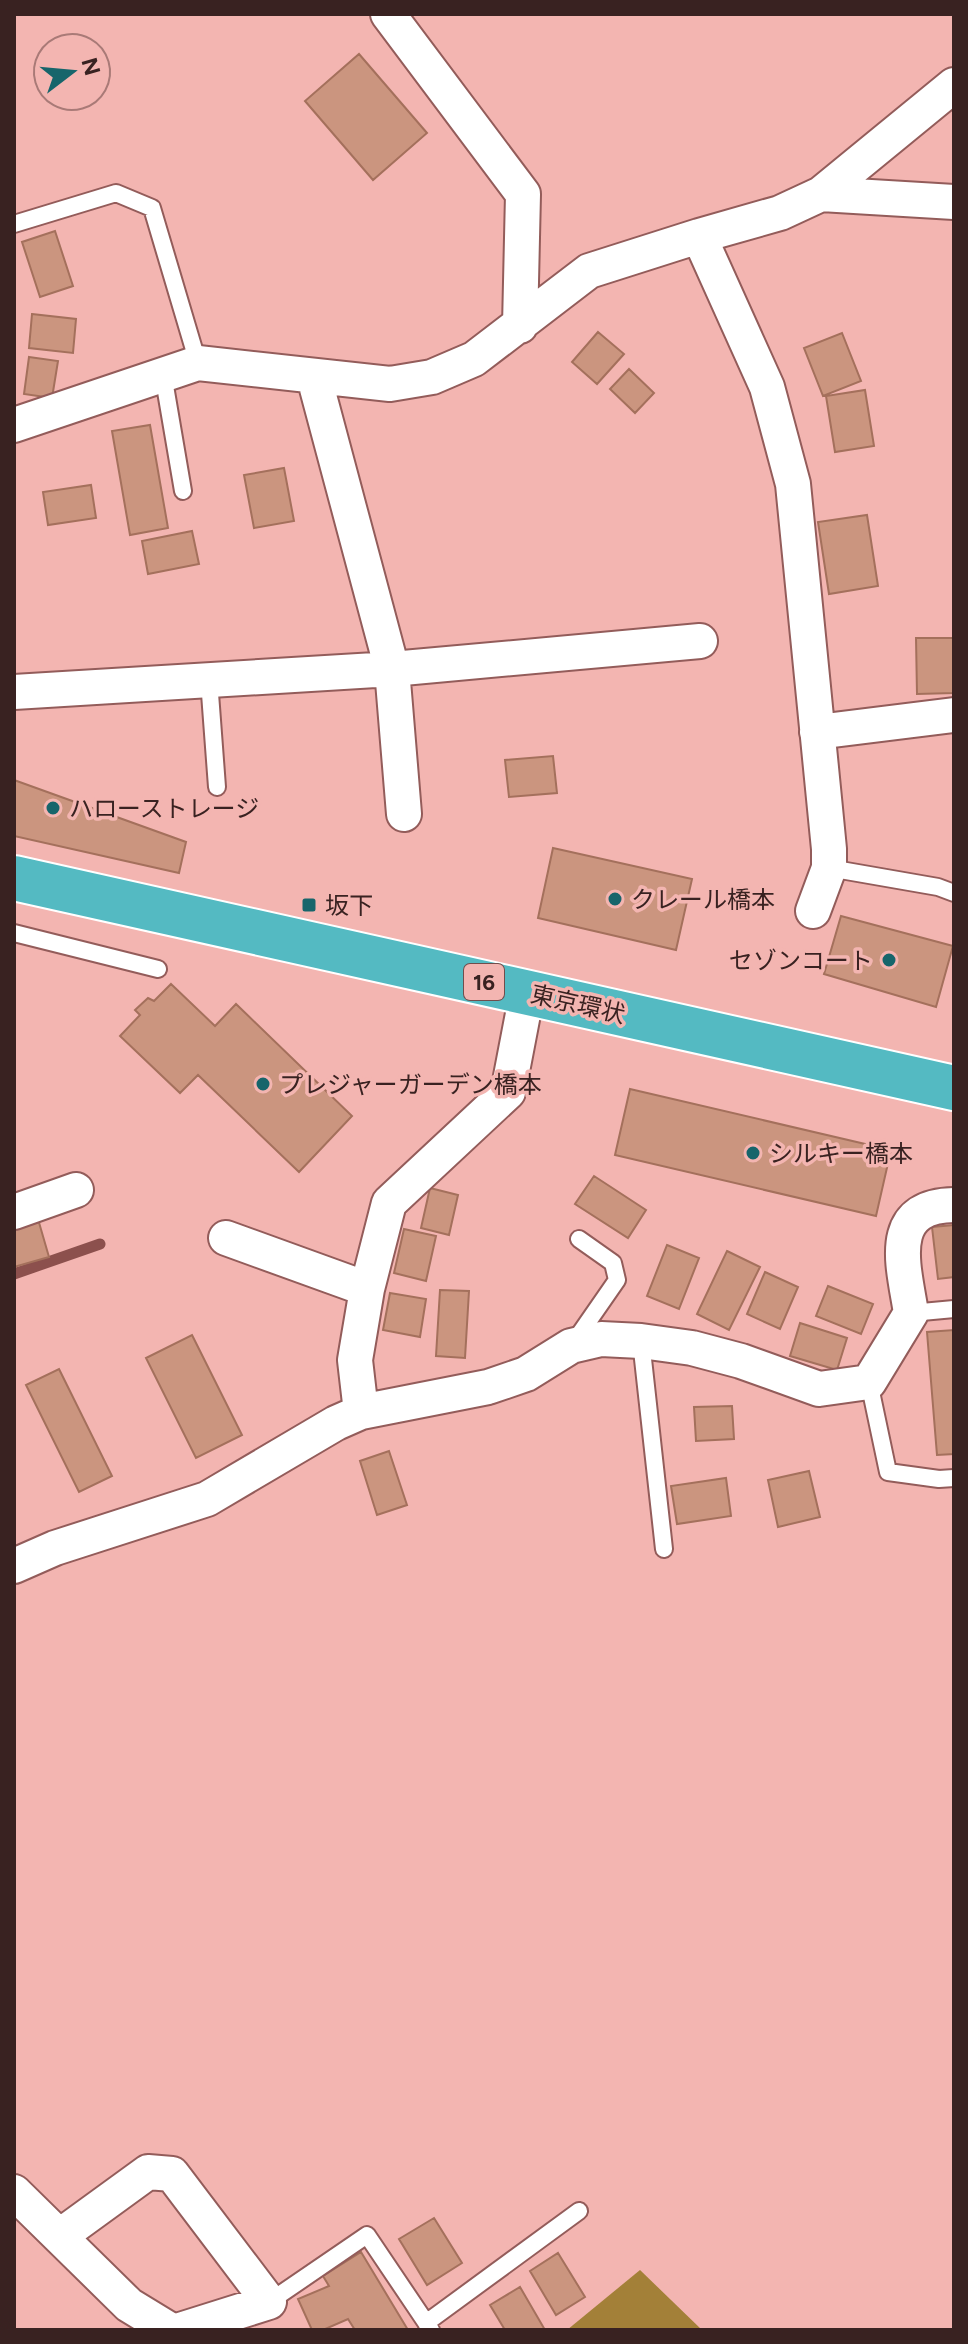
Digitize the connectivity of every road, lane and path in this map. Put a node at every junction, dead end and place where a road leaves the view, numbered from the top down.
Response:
1 (388, 14) edge
2 (954, 85) edge
3 (821, 194) junction
4 (954, 202) edge
5 (14, 224) edge
6 (699, 236) junction
7 (520, 326) junction
8 (198, 363) junction
9 (163, 374) junction
10 (314, 377) junction
11 (14, 425) edge
12 (183, 491) dead end
13 (700, 641) dead end
14 (392, 669) junction
15 (209, 680) junction
16 (14, 692) edge
17 (954, 715) edge
18 (817, 732) junction
19 (217, 787) dead end
20 (404, 814) dead end
21 (829, 868) junction
22 (14, 878) edge
23 (954, 893) edge
24 (813, 911) dead end
25 (14, 933) edge
26 (158, 969) dead end
27 (527, 993) junction
28 (954, 1088) edge
29 (76, 1190) dead end
30 (954, 1205) edge
31 (14, 1212) edge
32 (226, 1238) dead end
33 (579, 1239) dead end
34 (367, 1289) junction
35 (954, 1309) edge
36 (911, 1313) junction
37 (641, 1341) junction
38 (571, 1346) junction
39 (869, 1382) junction
40 (361, 1412) junction
41 (954, 1478) edge
42 (664, 1549) dead end
43 (14, 1566) edge
44 (14, 2192) edge
45 (579, 2211) dead end
46 (60, 2236) junction
47 (269, 2302) junction
48 (429, 2326) edge
49 (170, 2330) edge
50 (180, 2330) edge

1 - 7 street
2 - 3 street
3 - 4 street
3 - 6 street
5 - 8 lane
6 - 7 street
6 - 18 street
7 - 10 street
8 - 9 street
8 - 10 street
9 - 11 street
9 - 12 lane
10 - 14 street
13 - 14 street
14 - 15 street
14 - 20 street
15 - 16 street
15 - 19 lane
17 - 18 street
18 - 21 street
21 - 23 lane
21 - 24 street
22 - 27 highway, 東京環状 / 16
25 - 26 lane
27 - 28 highway, 東京環状 / 16
27 - 34 street
29 - 31 street
30 - 36 street
32 - 34 street
33 - 38 lane
34 - 40 street
35 - 36 lane
36 - 39 street
37 - 38 street
37 - 39 street
37 - 42 lane
38 - 40 street
39 - 41 lane
40 - 43 street
44 - 46 street
45 - 48 lane
46 - 47 street
46 - 49 street
47 - 48 lane
47 - 50 street

